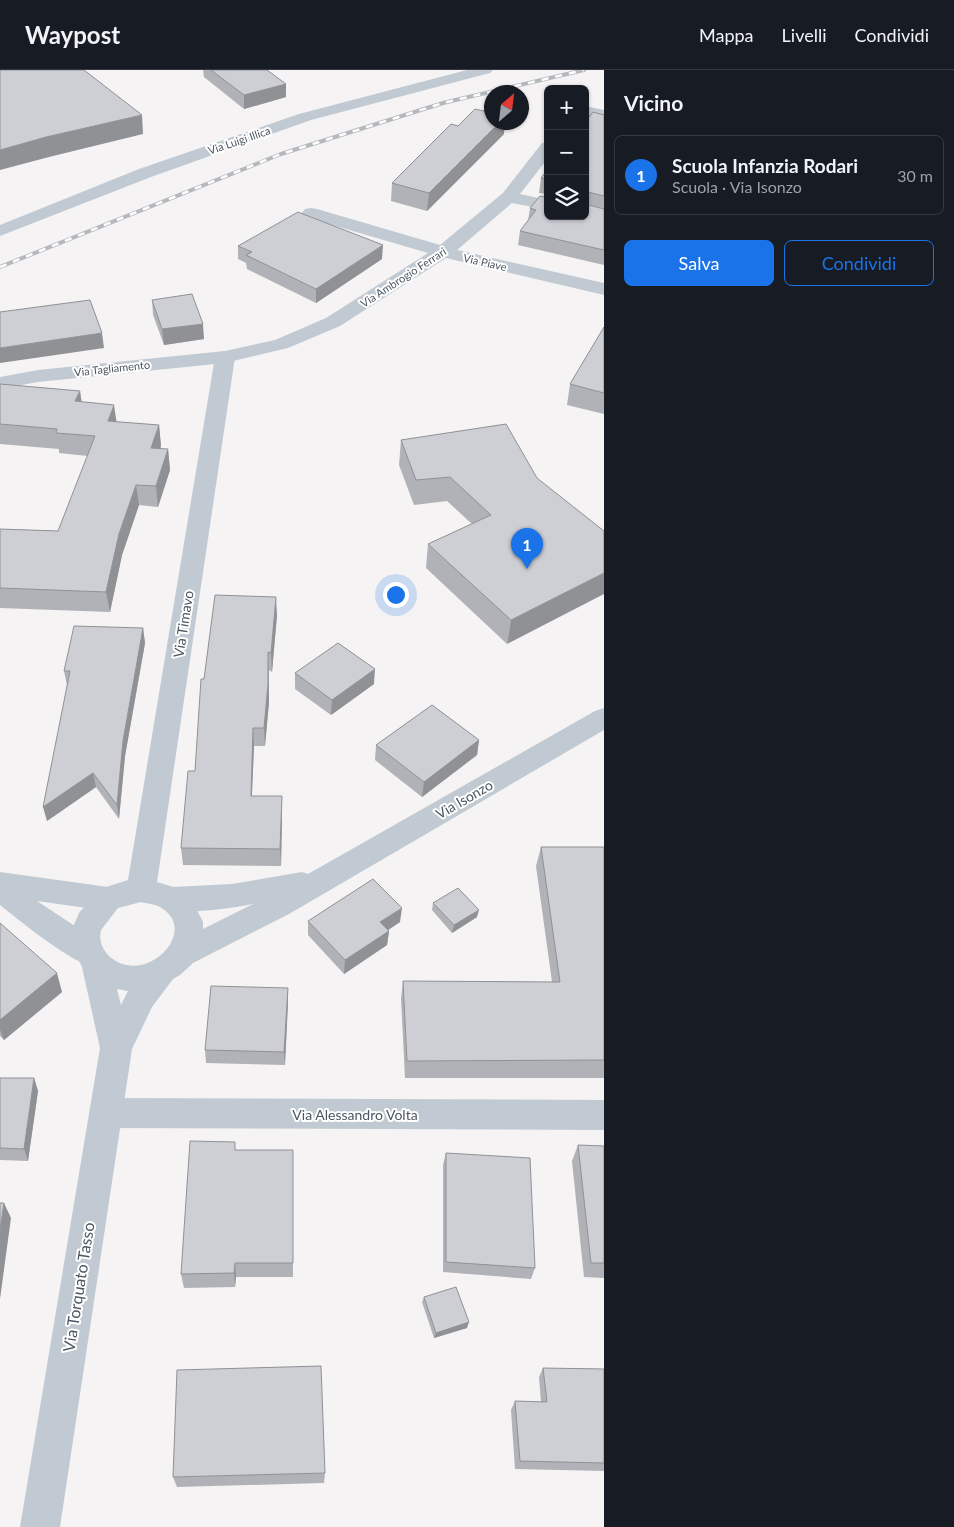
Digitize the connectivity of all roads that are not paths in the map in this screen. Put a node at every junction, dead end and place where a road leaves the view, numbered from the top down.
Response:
1 (485, 70) edge
2 (601, 98) dead end
3 (589, 100) edge
4 (589, 113) edge
5 (604, 115) edge
6 (544, 151) edge
7 (509, 196) junction
8 (544, 204) edge
9 (310, 213) dead end
10 (0, 231) edge
11 (443, 252) junction
12 (604, 290) edge
13 (225, 357) junction
14 (0, 383) edge
15 (604, 718) edge
16 (323, 880) junction
17 (0, 884) edge
18 (0, 889) edge
19 (141, 890) junction
20 (108, 899) junction
21 (172, 899) junction
22 (92, 957) junction
23 (172, 963) junction
24 (116, 1048) junction
25 (105, 1113) junction
26 (604, 1115) edge
27 (40, 1527) edge

1 - 10 street, Via Luigi Illica
2 - 3 street
4 - 5 street
6 - 7 street, Via Ambrogio Ferrari
7 - 8 street
7 - 11 street, Via Ambrogio Ferrari
9 - 11 street, Via Piave
11 - 12 street, Via Piave
11 - 13 street, Via Ambrogio Ferrari
13 - 14 street, Via Tagliamento
13 - 19 street, Via Timavo
15 - 16 street, Via Isonzo
16 - 21 street, Via Isonzo
16 - 23 street, Via Isonzo
17 - 20 street
18 - 22 street
19 - 20 street
19 - 21 street
20 - 22 street, Via Torquato Tasso
21 - 23 street, Via Torquato Tasso
22 - 23 street
22 - 24 street, Via Torquato Tasso
23 - 24 street, Via Torquato Tasso
24 - 25 street, Via Torquato Tasso
25 - 26 street, Via Alessandro Volta
25 - 27 street, Via Torquato Tasso

